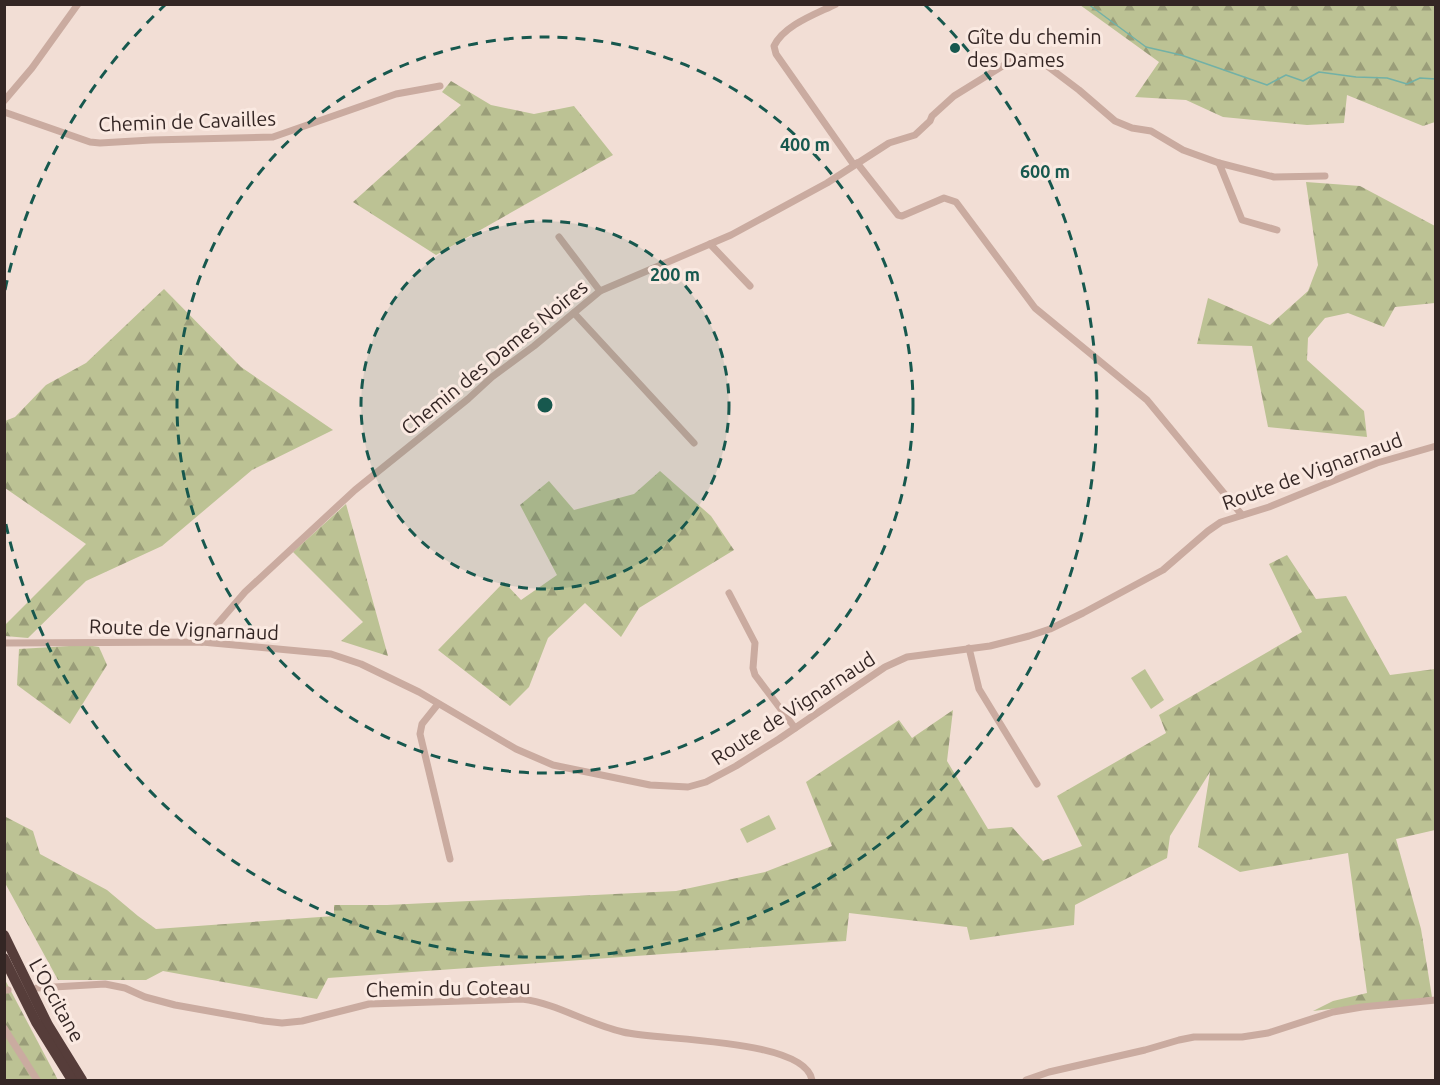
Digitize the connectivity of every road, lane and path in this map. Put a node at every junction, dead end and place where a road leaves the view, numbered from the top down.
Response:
1 (78, 4) edge
2 (836, 4) edge
3 (440, 86) dead end
4 (4, 101) edge
5 (4, 112) edge
6 (1219, 163) junction
7 (855, 164) junction
8 (1325, 176) dead end
9 (1277, 230) dead end
10 (559, 237) dead end
11 (710, 244) junction
12 (750, 286) dead end
13 (600, 291) junction
14 (574, 313) junction
15 (694, 443) dead end
16 (1436, 446) edge
17 (1242, 515) junction
18 (729, 593) dead end
19 (202, 642) junction
20 (4, 643) edge
21 (969, 648) junction
22 (438, 704) junction
23 (795, 729) junction
24 (1037, 784) dead end
25 (450, 859) dead end
26 (4, 936) edge
27 (4, 958) edge
28 (37, 988) dead end
29 (1436, 1000) edge
30 (4, 1028) edge
31 (41, 1030) junction
32 (38, 1080) edge
33 (64, 1080) edge
34 (72, 1080) edge
35 (82, 1080) edge
36 (812, 1080) edge
37 (1026, 1080) edge

1 - 4 street
2 - 7 street
3 - 5 street, Chemin de Cavailles
6 - 7 street, Chemin des Dames Noires
6 - 8 street, Chemin des Dames Noires
6 - 9 street
7 - 11 street, Chemin des Dames Noires
7 - 17 street
10 - 13 street
11 - 12 street
11 - 13 street, Chemin des Dames Noires
13 - 14 street, Chemin des Dames Noires
14 - 15 street
14 - 19 street, Chemin des Dames Noires
16 - 17 street, Route de Vignarnaud
17 - 21 street, Route de Vignarnaud
18 - 23 street
19 - 20 street, Route de Vignarnaud
19 - 22 street, Route de Vignarnaud
21 - 23 street, Route de Vignarnaud
21 - 24 street
22 - 23 street, Route de Vignarnaud
22 - 25 street
26 - 35 highway, L'Occitane
27 - 31 highway, L'Occitane
28 - 36 street, Chemin du Coteau
29 - 37 street
30 - 32 street
31 - 33 highway
31 - 34 highway, L'Occitane

